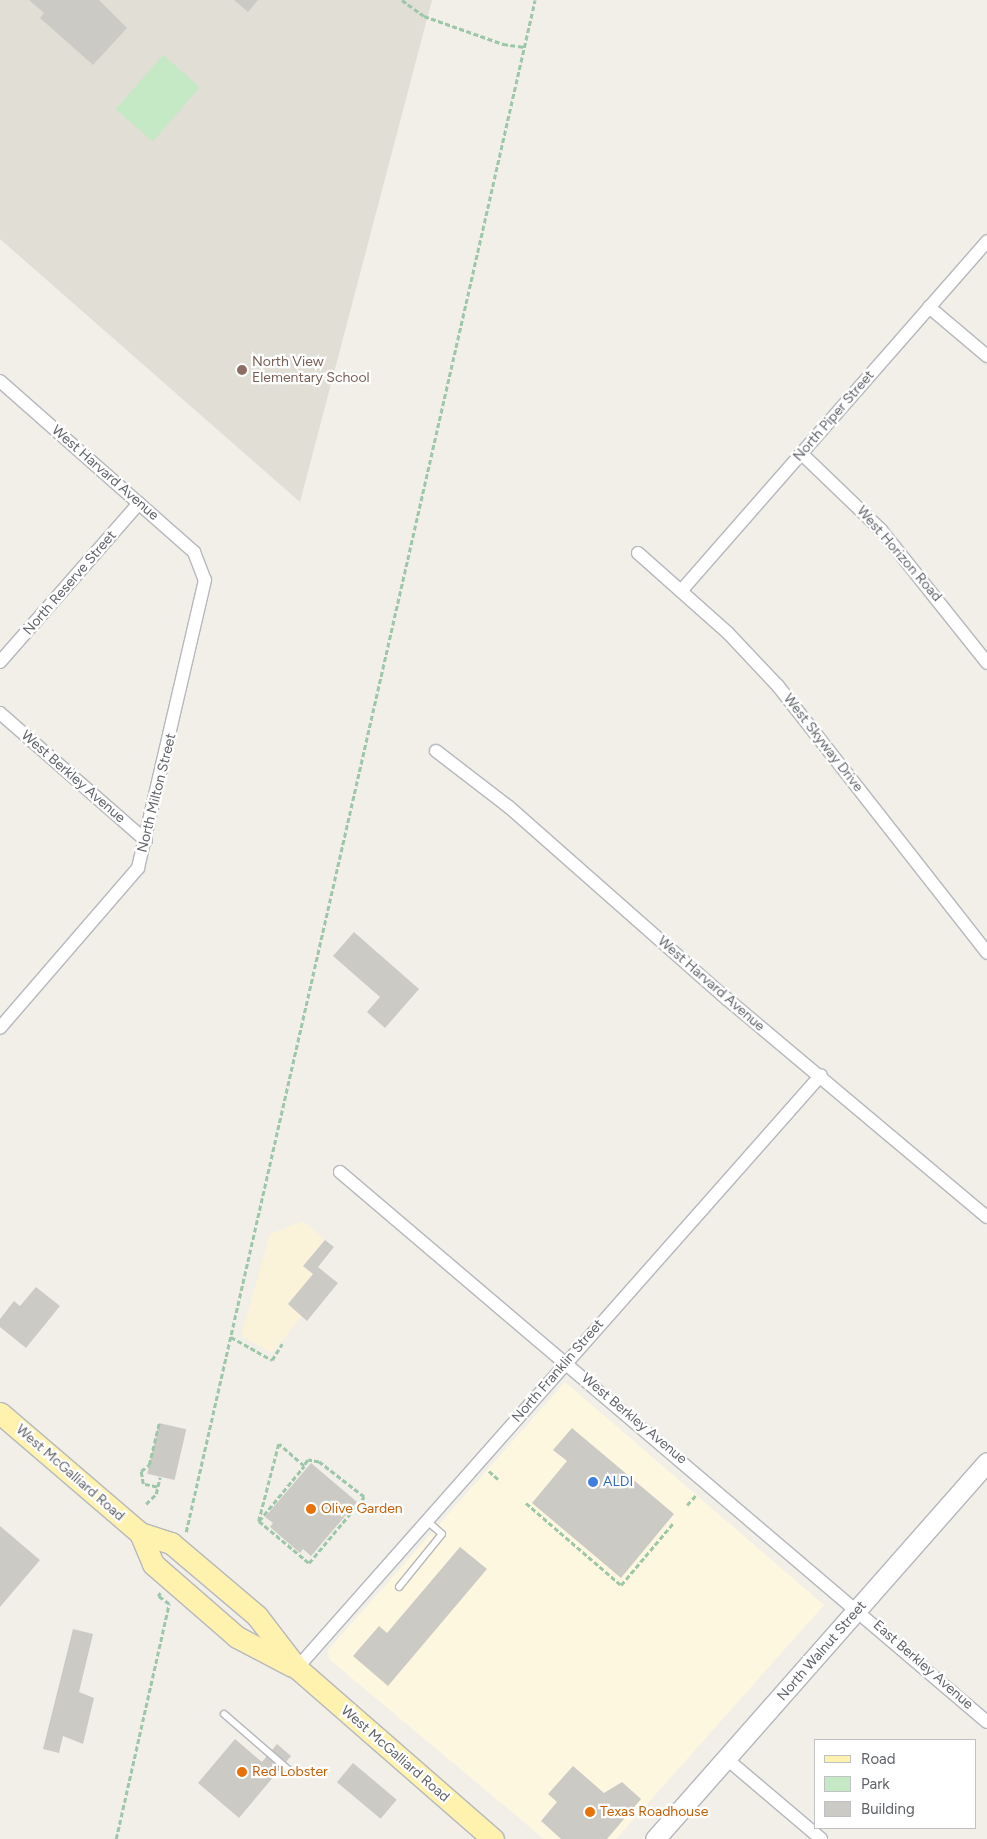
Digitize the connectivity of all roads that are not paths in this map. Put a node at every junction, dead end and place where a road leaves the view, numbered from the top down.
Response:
1 (987, 241) edge
2 (929, 307) junction
3 (987, 356) edge
4 (0, 381) edge
5 (801, 453) junction
6 (139, 503) junction
7 (638, 553) dead end
8 (204, 571) joint
9 (680, 591) junction
10 (0, 662) edge
11 (987, 663) edge
12 (0, 713) edge
13 (436, 751) dead end
14 (146, 841) junction
15 (987, 953) edge
16 (0, 1028) edge
17 (821, 1075) junction
18 (340, 1172) dead end
19 (987, 1217) edge
20 (565, 1360) junction
21 (0, 1413) edge
22 (986, 1465) edge
23 (427, 1521) junction
24 (140, 1533) junction
25 (399, 1586) dead end
26 (859, 1609) junction
27 (297, 1668) junction
28 (224, 1714) dead end
29 (987, 1722) edge
30 (728, 1760) junction
31 (292, 1773) dead end
32 (493, 1839) edge
33 (655, 1839) edge
34 (821, 1839) edge

1 - 2 street, North Piper Street
2 - 3 street
2 - 5 street, North Piper Street
4 - 6 street, West Harvard Avenue
5 - 9 street, North Piper Street
5 - 11 street, West Horizon Road
6 - 8 street, West Harvard Avenue
6 - 10 street, North Reserve Street
7 - 9 street, West Skyway Drive
8 - 14 street, North Milton Street
9 - 15 street, West Skyway Drive
12 - 14 street, West Berkley Avenue
13 - 17 street, West Harvard Avenue
14 - 16 street, North Milton Street
17 - 19 street, West Harvard Avenue
17 - 20 street, North Franklin Street
18 - 20 street, West Berkley Avenue
20 - 23 street, North Franklin Street
20 - 26 street, West Berkley Avenue
21 - 24 main road, West McGalliard Road
22 - 26 main road, North Walnut Street
23 - 25 lane
23 - 27 street, North Franklin Street
24 - 27 main road, West McGalliard Road
24 - 27 main road, West McGalliard Road
26 - 29 street, East Berkley Avenue
26 - 30 main road, North Walnut Street
27 - 32 main road, West McGalliard Road
28 - 31 lane
30 - 33 main road, North Walnut Street
30 - 34 street

